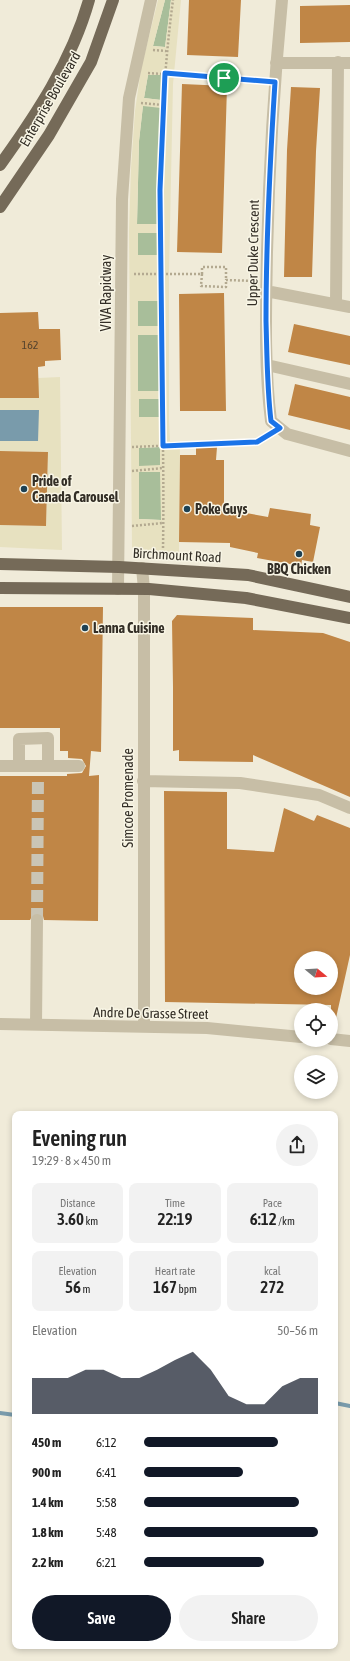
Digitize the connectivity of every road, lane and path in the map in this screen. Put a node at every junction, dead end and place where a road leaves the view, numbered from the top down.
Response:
1 (89, 0) edge
2 (113, 0) edge
3 (151, 0) edge
4 (173, 0) edge
5 (282, 0) edge
6 (149, 50) dead end
7 (166, 51) junction
8 (344, 62) edge
9 (276, 63) junction
10 (143, 73) dead end
11 (165, 73) junction
12 (275, 82) junction
13 (141, 103) dead end
14 (163, 105) junction
15 (0, 165) edge
16 (0, 207) edge
17 (131, 274) dead end
18 (202, 274) junction
19 (161, 275) junction
20 (226, 280) junction
21 (266, 286) junction
22 (336, 303) junction
23 (350, 307) edge
24 (267, 365) junction
25 (350, 384) edge
26 (280, 428) junction
27 (163, 446) junction
28 (132, 447) dead end
29 (350, 451) edge
30 (163, 468) junction
31 (132, 471) dead end
32 (163, 524) junction
33 (132, 526) dead end
34 (163, 548) dead end
35 (0, 564) edge
36 (119, 567) junction
37 (142, 568) junction
38 (0, 588) edge
39 (118, 589) junction
40 (144, 589) junction
41 (350, 597) edge
42 (350, 618) edge
43 (0, 766) edge
44 (18, 766) junction
45 (79, 766) dead end
46 (41, 769) junction
47 (143, 780) junction
48 (350, 808) edge
49 (37, 920) tunnel mouth
50 (0, 1024) edge
51 (36, 1025) junction
52 (144, 1027) junction
53 (294, 1036) edge
54 (338, 1040) edge
55 (350, 1041) edge

1 - 15 main road, Enterprise Boulevard
2 - 16 main road, Enterprise Boulevard
3 - 36 street, VIVA Rapidway
4 - 7 path
5 - 9 street, Upper Duke Crescent
6 - 7 path
7 - 11 path
8 - 9 street
8 - 22 street
9 - 12 street, Upper Duke Crescent
10 - 11 path
11 - 12 path
11 - 14 path
12 - 21 street, Upper Duke Crescent
13 - 14 path
14 - 19 path
17 - 19 path
18 - 19 path
18 - 20 path
18 - 20 path
19 - 27 path
20 - 21 path
21 - 22 street
21 - 24 street, Upper Duke Crescent
22 - 23 street
24 - 25 street
24 - 26 street, Upper Duke Crescent
26 - 27 path
26 - 29 street
27 - 28 path
27 - 30 path
30 - 31 path
30 - 32 path
32 - 33 path
32 - 34 path
35 - 36 main road, Birchmount Road
36 - 37 main road, Birchmount Road
36 - 39 street, VIVA Rapidway
37 - 40 street, Simcoe Promenade
37 - 41 main road, Birchmount Road
38 - 39 main road
39 - 40 main road
40 - 42 main road
40 - 47 street, Simcoe Promenade
43 - 44 street
44 - 46 street
44 - 46 street
45 - 46 street
47 - 48 street
47 - 52 street, Simcoe Promenade
49 - 51 street
50 - 51 street, Andre De Grasse Street
51 - 52 street, Andre De Grasse Street
52 - 53 street, Andre De Grasse Street
54 - 55 street

